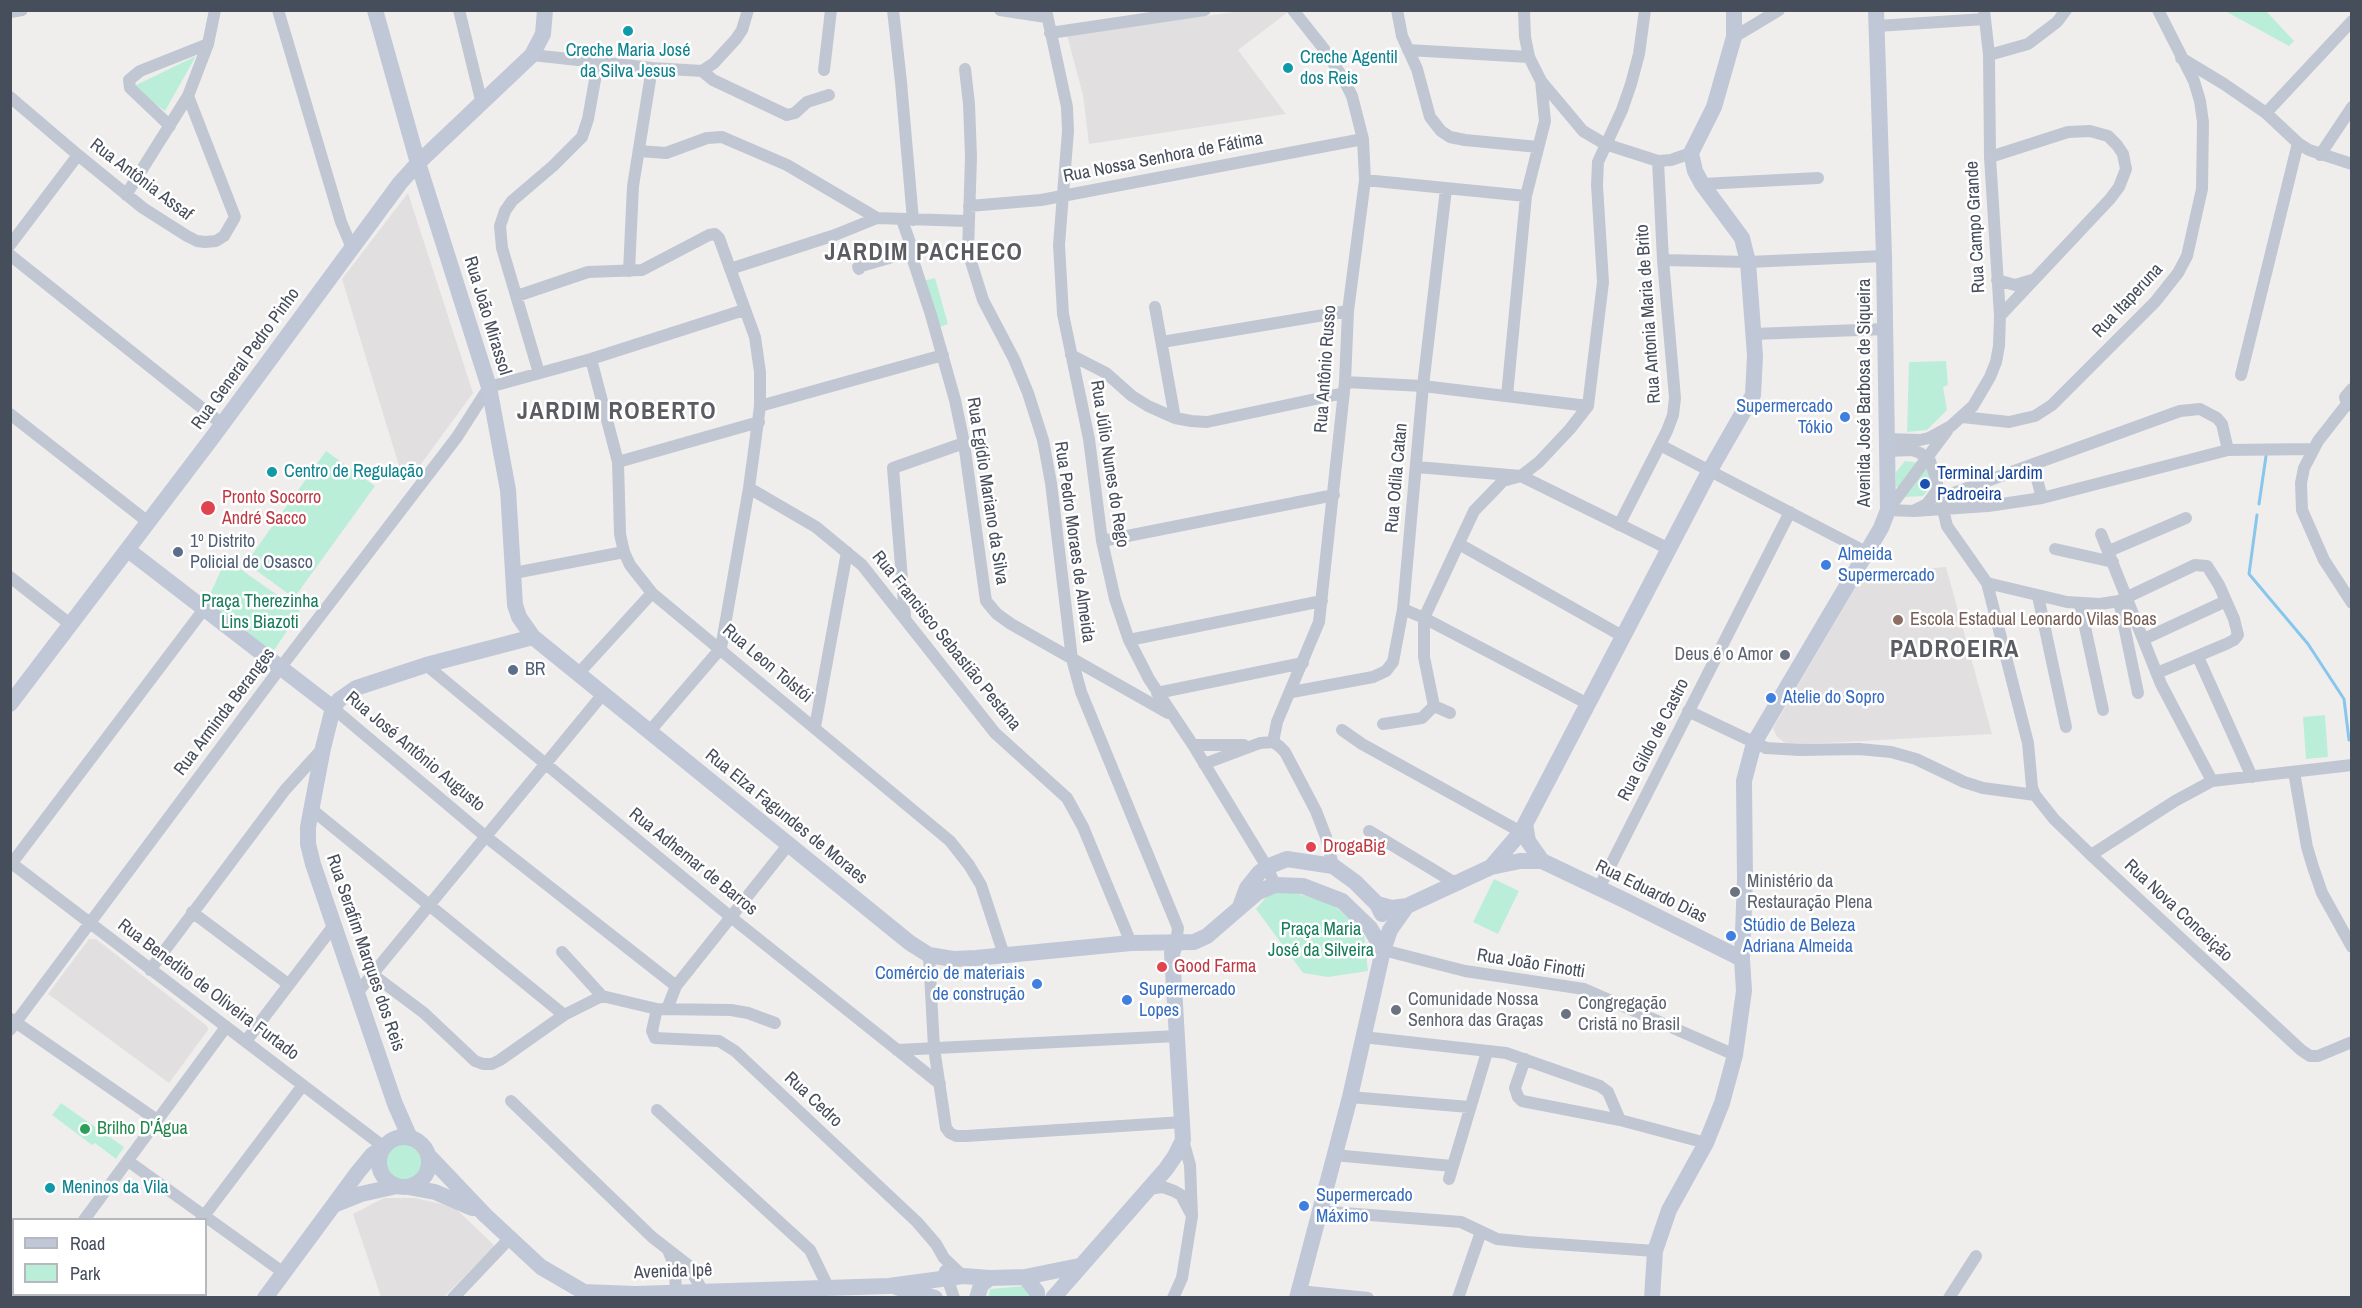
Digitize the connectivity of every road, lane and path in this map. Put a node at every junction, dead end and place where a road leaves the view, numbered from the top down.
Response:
1 (215, 10) edge
2 (278, 10) edge
3 (375, 10) edge
4 (459, 10) edge
5 (544, 10) edge
6 (748, 10) edge
7 (831, 10) edge
8 (893, 10) edge
9 (1000, 10) edge
10 (1205, 10) edge
11 (1293, 10) edge
12 (1397, 10) edge
13 (1524, 10) edge
14 (1645, 10) edge
15 (1734, 10) edge
16 (1779, 10) edge
17 (2066, 10) edge
18 (2158, 10) edge
19 (1046, 14) edge
20 (1984, 15) edge
21 (1877, 18) edge
22 (2352, 21) edge
23 (1050, 33) junction
24 (1734, 37) junction
25 (208, 44) junction
26 (1408, 50) junction
27 (532, 55) junction
28 (1989, 55) junction
29 (1529, 57) junction
30 (2181, 58) junction
31 (598, 63) junction
32 (652, 69) junction
33 (965, 69) dead end
34 (824, 70) dead end
35 (702, 71) junction
36 (1541, 81) junction
37 (829, 95) dead end
38 (188, 96) junction
39 (10, 97) edge
40 (482, 104) junction
41 (2352, 107) edge
42 (2266, 113) junction
43 (170, 126) junction
44 (1364, 139) junction
45 (2298, 143) junction
46 (1605, 144) junction
47 (1538, 147) junction
48 (639, 151) junction
49 (1691, 153) junction
50 (78, 155) junction
51 (2320, 155) junction
52 (1990, 157) junction
53 (1658, 161) junction
54 (418, 163) junction
55 (2352, 165) edge
56 (1818, 178) dead end
57 (1365, 180) junction
58 (1702, 183) junction
59 (1446, 189) junction
60 (126, 195) junction
61 (1063, 196) junction
62 (1527, 196) junction
63 (969, 206) junction
64 (877, 219) junction
65 (907, 220) junction
66 (968, 221) junction
67 (10, 245) edge
68 (352, 248) junction
69 (910, 251) junction
70 (10, 255) edge
71 (1884, 256) junction
72 (1663, 260) junction
73 (1748, 262) junction
74 (730, 269) junction
75 (860, 269) dead end
76 (628, 272) junction
77 (1997, 280) junction
78 (2033, 280) junction
79 (517, 296) junction
80 (743, 306) junction
81 (1155, 307) dead end
82 (1348, 311) junction
83 (2000, 316) junction
84 (1886, 329) junction
85 (1753, 334) junction
86 (1162, 342) junction
87 (943, 355) junction
88 (1071, 355) junction
89 (591, 359) junction
90 (539, 373) junction
91 (2241, 375) dead end
92 (489, 387) junction
93 (1344, 387) junction
94 (1423, 387) junction
95 (2352, 389) edge
96 (1507, 396) junction
97 (2349, 405) edge
98 (760, 406) junction
99 (1588, 406) junction
100 (10, 414) edge
101 (1962, 417) junction
102 (1174, 418) junction
103 (759, 422) junction
104 (222, 424) junction
105 (1951, 426) junction
106 (964, 443) junction
107 (1660, 445) junction
108 (1886, 445) junction
109 (2314, 449) junction
110 (2229, 450) junction
111 (1927, 457) junction
112 (618, 462) junction
113 (2032, 464) junction
114 (1417, 467) junction
115 (1710, 470) junction
116 (1521, 476) junction
117 (749, 488) junction
118 (1966, 489) junction
119 (1334, 495) junction
120 (2042, 498) junction
121 (1940, 499) junction
122 (1968, 507) junction
123 (1888, 510) junction
124 (1914, 511) junction
125 (1790, 512) junction
126 (2186, 518) dead end
127 (148, 522) junction
128 (1619, 525) junction
129 (2101, 534) dead end
130 (1102, 541) junction
131 (1459, 544) junction
132 (1669, 549) junction
133 (2055, 549) dead end
134 (128, 550) junction
135 (624, 552) junction
136 (847, 552) junction
137 (1866, 552) junction
138 (2111, 556) junction
139 (514, 573) junction
140 (10, 577) edge
141 (1987, 583) junction
142 (652, 593) junction
143 (2038, 596) junction
144 (2123, 599) junction
145 (1322, 601) junction
146 (2226, 602) junction
147 (2352, 603) edge
148 (2080, 604) junction
149 (204, 609) junction
150 (1403, 609) junction
151 (905, 616) junction
152 (1424, 618) junction
153 (70, 624) junction
154 (533, 637) junction
155 (1623, 637) junction
156 (2144, 639) junction
157 (1129, 640) junction
158 (721, 648) junction
159 (2198, 657) junction
160 (1072, 659) junction
161 (1303, 663) junction
162 (426, 666) junction
163 (281, 667) junction
164 (2157, 673) junction
165 (578, 674) junction
166 (1292, 692) junction
167 (1157, 693) junction
168 (2138, 693) dead end
169 (603, 694) junction
170 (10, 704) edge
171 (1588, 704) junction
172 (1434, 706) junction
173 (333, 708) junction
174 (2103, 710) dead end
175 (1688, 711) junction
176 (1450, 713) dead end
177 (1172, 715) junction
178 (1383, 724) dead end
179 (2066, 727) dead end
180 (815, 728) junction
181 (1342, 730) dead end
182 (650, 732) junction
183 (1273, 742) junction
184 (1754, 743) junction
185 (1193, 745) junction
186 (1251, 745) junction
187 (323, 748) junction
188 (544, 764) junction
189 (1204, 764) junction
190 (2352, 765) edge
191 (2294, 771) junction
192 (2252, 777) junction
193 (2212, 781) junction
194 (2035, 795) junction
195 (310, 808) junction
196 (1523, 828) junction
197 (1369, 831) dead end
198 (485, 836) junction
199 (789, 844) junction
200 (2091, 855) junction
201 (1542, 861) junction
202 (11, 863) edge
203 (1333, 866) junction
204 (1267, 867) junction
205 (1491, 867) junction
206 (1455, 883) junction
207 (1275, 885) junction
208 (1599, 888) junction
209 (1377, 904) junction
210 (429, 905) junction
211 (1241, 905) junction
212 (1407, 906) junction
213 (192, 912) junction
214 (732, 918) junction
215 (91, 923) junction
216 (334, 924) junction
217 (1390, 930) junction
218 (1131, 943) junction
219 (1176, 943) junction
220 (2352, 947) edge
221 (1383, 950) junction
222 (562, 952) dead end
223 (929, 955) junction
224 (1004, 955) junction
225 (1742, 959) junction
226 (150, 970) junction
227 (372, 974) junction
228 (288, 984) junction
229 (676, 986) junction
230 (357, 993) junction
231 (602, 996) junction
232 (662, 1009) junction
233 (564, 1014) junction
234 (775, 1023) dead end
235 (12, 1024) edge
236 (226, 1027) junction
237 (1177, 1036) junction
238 (1363, 1037) junction
239 (246, 1041) junction
240 (2352, 1042) edge
241 (934, 1048) junction
242 (897, 1050) junction
243 (1487, 1052) junction
244 (1735, 1055) junction
245 (1525, 1059) junction
246 (940, 1084) junction
247 (303, 1085) junction
248 (1350, 1097) junction
249 (511, 1101) dead end
250 (395, 1104) junction
251 (1469, 1107) junction
252 (657, 1110) dead end
253 (157, 1120) junction
254 (1620, 1120) junction
255 (1183, 1122) junction
256 (410, 1138) junction
257 (1183, 1140) junction
258 (1706, 1143) junction
259 (384, 1146) junction
260 (428, 1155) junction
261 (1334, 1155) junction
262 (128, 1161) junction
263 (1452, 1166) junction
264 (1449, 1179) dead end
265 (403, 1187) junction
266 (1148, 1189) junction
267 (336, 1204) junction
268 (1318, 1211) junction
269 (485, 1215) junction
270 (1192, 1215) junction
271 (85, 1218) edge
272 (202, 1218) edge
273 (207, 1221) edge
274 (1481, 1232) junction
275 (510, 1238) junction
276 (668, 1250) junction
277 (1655, 1251) junction
278 (1976, 1256) dead end
279 (1079, 1266) junction
280 (284, 1273) junction
281 (954, 1276) junction
282 (1025, 1277) junction
283 (990, 1278) junction
284 (889, 1286) junction
285 (832, 1292) edge
286 (701, 1294) edge
287 (1298, 1294) edge
288 (582, 1295) edge
289 (676, 1295) edge
290 (265, 1298) edge
291 (453, 1298) edge
292 (935, 1298) edge
293 (954, 1298) edge
294 (977, 1298) edge
295 (1037, 1298) edge
296 (1053, 1298) edge
297 (1173, 1298) edge
298 (1368, 1298) edge
299 (1458, 1298) edge
300 (1652, 1298) edge
301 (1949, 1298) edge

1 - 25 street
2 - 68 street
3 - 54 street, Rua João Mirassol
4 - 40 street
5 - 27 street
6 - 35 street
7 - 34 street
8 - 65 street
9 - 19 street
10 - 23 street
11 - 44 street, Rua Antônio Russo
12 - 26 street
13 - 29 street
14 - 46 street
15 - 24 street
16 - 24 street
17 - 28 street
18 - 30 street, Rua Itaperuna
19 - 23 street, Rua Júlio Nunes do Rego
20 - 21 street
20 - 28 street, Rua Campo Grande
21 - 71 street, Avenida José Barbosa de Siqueira
22 - 42 street
23 - 61 street, Rua Júlio Nunes do Rego
24 - 49 street
25 - 38 street
25 - 43 street
26 - 29 street
26 - 47 street
27 - 31 street
27 - 40 street, Rua General Pedro Pinho
28 - 52 street, Rua Campo Grande
29 - 36 street
30 - 42 street
30 - 101 street, Rua Itaperuna
31 - 32 street
31 - 79 street
32 - 35 street
32 - 48 street
33 - 63 street, Rua Pedro Moraes de Almeida
35 - 37 street
36 - 46 street
36 - 47 street
38 - 43 street
38 - 60 street, Rua Antônia Assaf
39 - 50 street, Rua Antônia Assaf
40 - 54 street, Rua General Pedro Pinho
41 - 51 street
42 - 45 street
43 - 60 street
44 - 57 street, Rua Antônio Russo
44 - 61 street, Rua Nossa Senhora de Fátima
45 - 51 street
45 - 91 street
46 - 53 street
46 - 99 street
47 - 62 street
48 - 64 street
48 - 76 street
49 - 53 street
49 - 58 street
50 - 60 street, Rua Antônia Assaf
50 - 67 street
51 - 55 street
52 - 77 street, Rua Campo Grande
52 - 78 street
53 - 72 street, Rua Antonia Maria de Brito
54 - 68 street, Rua General Pedro Pinho
54 - 92 street, Rua João Mirassol
56 - 58 street
57 - 59 street
57 - 82 street, Rua Antônio Russo
58 - 73 street
59 - 62 street
59 - 94 street, Rua Odila Catan
61 - 63 street, Rua Nossa Senhora de Fátima
61 - 88 street, Rua Júlio Nunes do Rego
62 - 96 street
63 - 66 street, Rua Pedro Moraes de Almeida
64 - 65 street
64 - 74 street
65 - 66 street
65 - 69 street, Rua Egídio Mariano da Silva
66 - 160 street, Rua Pedro Moraes de Almeida
68 - 104 street, Rua General Pedro Pinho
69 - 75 street
69 - 87 street, Rua Egídio Mariano da Silva
70 - 104 street
71 - 73 street
71 - 84 street, Avenida José Barbosa de Siqueira
72 - 73 street
72 - 107 street, Rua Antonia Maria de Brito
73 - 85 street
74 - 76 street
74 - 80 street
76 - 79 street
77 - 78 street
77 - 83 street, Rua Campo Grande
78 - 83 street
79 - 90 street
80 - 89 street
80 - 98 street
81 - 86 street
82 - 86 street
82 - 93 street, Rua Antônio Russo
83 - 101 street, Rua Campo Grande
84 - 85 street
84 - 108 street, Avenida José Barbosa de Siqueira
85 - 115 street
86 - 102 street
87 - 98 street
87 - 106 street, Rua Egídio Mariano da Silva
88 - 102 street
88 - 130 street, Rua Júlio Nunes do Rego
89 - 90 street
89 - 112 street, Rua Leon Tolstói
90 - 92 street
92 - 139 street, Rua João Mirassol
92 - 163 street, Rua Arminda Beranges
93 - 94 street
93 - 102 street
93 - 119 street, Rua Antônio Russo
94 - 96 street
94 - 114 street, Rua Odila Catan
95 - 97 street
96 - 99 street
97 - 109 street
98 - 103 street
99 - 116 street
100 - 127 street
101 - 105 street, Rua Campo Grande
103 - 112 street
103 - 117 street
104 - 127 street, Rua General Pedro Pinho
105 - 108 street, Rua Campo Grande
105 - 111 street, Rua Campo Grande
106 - 151 street
106 - 160 street, Rua Egídio Mariano da Silva
107 - 115 street
107 - 128 street, Rua Antonia Maria de Brito
108 - 111 street
108 - 123 street, Avenida José Barbosa de Siqueira
109 - 110 street
109 - 147 street
110 - 113 street
110 - 120 street
111 - 121 street
111 - 123 street, Rua Campo Grande
112 - 135 street, Rua Leon Tolstói
113 - 118 street
113 - 120 street
114 - 116 street
114 - 150 street, Rua Odila Catan
115 - 125 street
115 - 132 street
116 - 128 street
116 - 131 street
117 - 136 street, Rua Francisco Sebastião Pestana
117 - 158 street
118 - 121 street
118 - 122 street
119 - 130 street
119 - 145 street, Rua Antônio Russo
120 - 122 street
121 - 122 street
121 - 124 street
121 - 124 street
121 - 141 street
123 - 124 street
123 - 137 street, Avenida José Barbosa de Siqueira
125 - 137 street
125 - 175 street, Rua Gildo de Castro
126 - 138 street
127 - 134 street, Rua General Pedro Pinho
128 - 132 street
129 - 138 street
130 - 157 street, Rua Júlio Nunes do Rego
131 - 152 street
131 - 155 street
132 - 155 street
133 - 138 street
134 - 149 street, Rua José Antônio Augusto
134 - 153 street, Rua General Pedro Pinho
135 - 139 street
135 - 142 street, Rua Leon Tolstói
136 - 151 street, Rua Francisco Sebastião Pestana
136 - 180 street
137 - 184 street, Avenida José Barbosa de Siqueira
138 - 144 street
139 - 154 street, Rua João Mirassol
140 - 153 street
141 - 143 street
141 - 194 street
142 - 158 street, Rua Leon Tolstói
142 - 165 street
143 - 148 street
143 - 179 street
144 - 146 street
144 - 148 street
144 - 156 street
144 - 168 street
145 - 157 street
145 - 161 street, Rua Antônio Russo
146 - 156 street
146 - 159 street
148 - 174 street
149 - 163 street, Rua José Antônio Augusto
149 - 202 street
150 - 152 street
150 - 166 street, Rua Odila Catan
151 - 218 street, Rua Francisco Sebastião Pestana
152 - 171 street
152 - 172 street
153 - 170 street, Rua General Pedro Pinho
154 - 162 street
154 - 165 street, Rua Elza Fagundes de Moraes
155 - 171 street
156 - 164 street
157 - 167 street, Rua Júlio Nunes do Rego
158 - 180 street, Rua Leon Tolstói
158 - 182 street
159 - 164 street
159 - 192 street
160 - 177 street, Rua Egídio Mariano da Silva
160 - 219 street, Rua Pedro Moraes de Almeida
161 - 166 street, Rua Antônio Russo
161 - 167 street
162 - 173 street
162 - 188 street, Rua Adhemar de Barros
163 - 173 street, Rua José Antônio Augusto
163 - 215 street, Rua Arminda Beranges
164 - 193 street
165 - 169 street, Rua Elza Fagundes de Moraes
166 - 183 street, Rua Antônio Russo
167 - 177 street, Rua Júlio Nunes do Rego
169 - 182 street, Rua Elza Fagundes de Moraes
169 - 188 street
171 - 196 street
172 - 176 street
172 - 178 street
173 - 187 street, Rua Serafim Marques dos Reis
173 - 198 street, Rua José Antônio Augusto
175 - 184 street
175 - 208 street, Rua Gildo de Castro
177 - 185 street, Rua Júlio Nunes do Rego
180 - 224 street, Rua Leon Tolstói
181 - 196 street
182 - 199 street, Rua Elza Fagundes de Moraes
183 - 186 street
183 - 203 street
184 - 194 street
184 - 225 street, Avenida José Barbosa de Siqueira
185 - 186 street
185 - 189 street, Rua Júlio Nunes do Rego
186 - 189 street
187 - 195 street, Rua Serafim Marques dos Reis
187 - 213 street
188 - 198 street
188 - 214 street, Rua Adhemar de Barros
189 - 204 street, Rua Júlio Nunes do Rego
190 - 191 street
191 - 192 street
191 - 220 street
192 - 193 street
193 - 200 street
194 - 200 street, Rua Nova Conceição
195 - 210 street
195 - 216 street, Rua Serafim Marques dos Reis
196 - 201 street
196 - 205 street
197 - 206 street
198 - 210 street
198 - 229 street, Rua José Antônio Augusto
199 - 214 street
199 - 223 street, Rua Elza Fagundes de Moraes
200 - 240 street, Rua Nova Conceição
201 - 205 street, Rua Eduardo Dias
201 - 208 street, Rua Eduardo Dias
202 - 215 street, Rua Benedito de Oliveira Furtado
203 - 204 street
203 - 209 street
204 - 207 street, Rua Júlio Nunes do Rego
204 - 211 street, Rua Elza Fagundes de Moraes
205 - 206 street
206 - 212 street
207 - 211 street, Rua Elza Fagundes de Moraes
207 - 221 street
208 - 225 street, Rua Eduardo Dias
209 - 212 street
209 - 217 street
210 - 227 street
210 - 233 street
211 - 219 street, Rua Elza Fagundes de Moraes
212 - 217 street
213 - 226 street
213 - 228 street
214 - 229 street
214 - 242 street, Rua Adhemar de Barros
215 - 226 street, Rua Benedito de Oliveira Furtado
215 - 235 street, Rua Arminda Beranges
216 - 228 street
216 - 230 street, Rua Serafim Marques dos Reis
217 - 221 street
218 - 219 street, Rua Elza Fagundes de Moraes
218 - 224 street, Rua Elza Fagundes de Moraes
219 - 237 street
221 - 238 street
221 - 244 street, Rua João Finotti
222 - 231 street
223 - 224 street, Rua Elza Fagundes de Moraes
223 - 241 street
225 - 244 street, Avenida José Barbosa de Siqueira
226 - 236 street, Rua Benedito de Oliveira Furtado
227 - 230 street
227 - 233 street
228 - 239 street
229 - 232 street
230 - 250 street, Rua Serafim Marques dos Reis
231 - 232 street
231 - 233 street
232 - 234 street
232 - 281 street, Rua Cedro
235 - 253 street
236 - 239 street, Rua Benedito de Oliveira Furtado
236 - 253 street
237 - 241 street
237 - 255 street
238 - 243 street
238 - 248 street
239 - 247 street, Rua Benedito de Oliveira Furtado
241 - 242 street
241 - 246 street
242 - 246 street, Rua Adhemar de Barros
243 - 245 street
243 - 251 street
244 - 258 street, Avenida José Barbosa de Siqueira
245 - 254 street
245 - 254 street
246 - 255 street
247 - 259 street, Rua Benedito de Oliveira Furtado
247 - 272 street
248 - 251 street
248 - 261 street
249 - 276 street
250 - 256 street, Rua Serafim Marques dos Reis
250 - 259 street
251 - 263 street
252 - 285 street
253 - 262 street
254 - 258 street
255 - 257 street
256 - 259 street
256 - 260 street
257 - 266 street
257 - 270 street
258 - 277 street, Avenida José Barbosa de Siqueira
259 - 265 street
259 - 267 street
260 - 265 street
260 - 269 street, Avenida Ipê
261 - 263 street
261 - 268 street
262 - 271 street
262 - 272 street
263 - 264 street
265 - 267 street
265 - 269 street, Avenida Ipê
266 - 270 street
266 - 279 street
267 - 280 street
268 - 274 street
268 - 287 street
269 - 275 street, Avenida Ipê
270 - 297 street
273 - 280 street
274 - 277 street
274 - 299 street
275 - 288 street, Avenida Ipê
275 - 291 street
276 - 286 street
276 - 289 street
277 - 300 street, Avenida José Barbosa de Siqueira
278 - 301 street
279 - 282 street, Avenida Ipê
279 - 296 street
280 - 290 street
281 - 283 street, Avenida Ipê
281 - 284 street, Avenida Ipê
281 - 293 street, Rua Cedro
282 - 283 street, Avenida Ipê
282 - 295 street
283 - 294 street
284 - 285 street, Avenida Ipê
284 - 292 street, Avenida Ipê
285 - 286 street, Avenida Ipê
286 - 289 street, Avenida Ipê
287 - 298 street
288 - 289 street, Avenida Ipê

